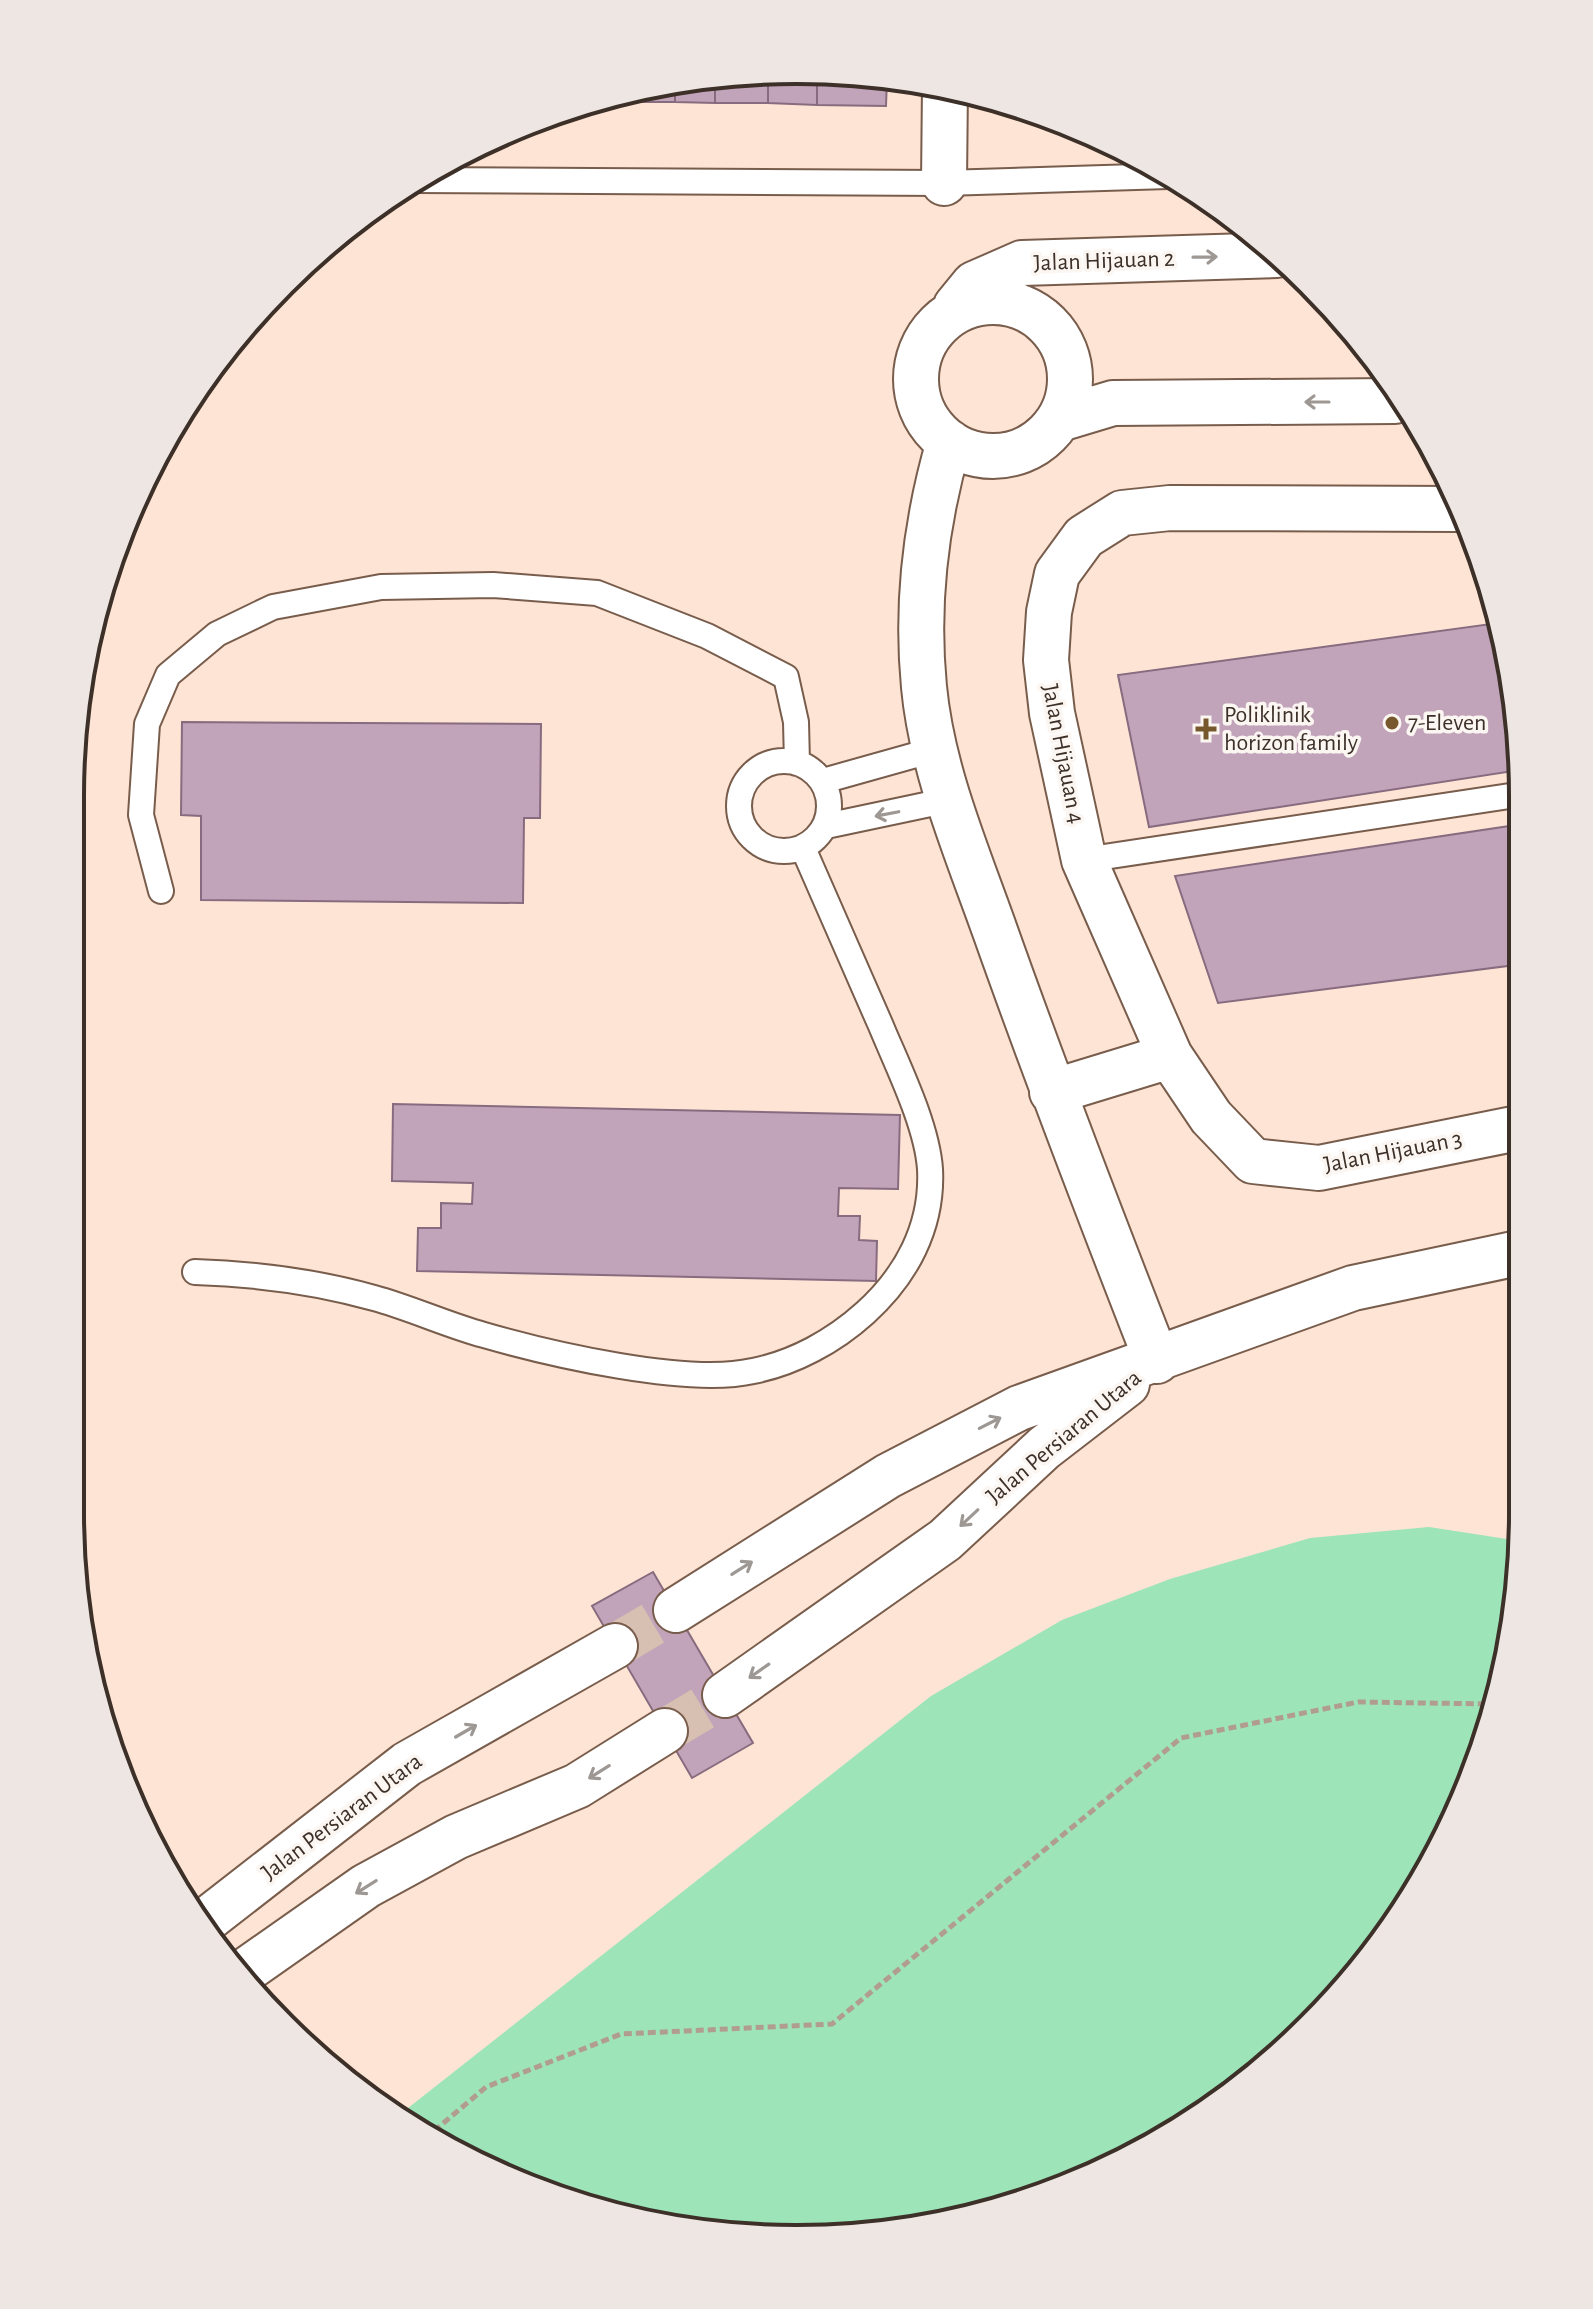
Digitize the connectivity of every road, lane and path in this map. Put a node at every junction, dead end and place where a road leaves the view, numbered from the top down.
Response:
1 (945, 100) edge
2 (1149, 177) edge
3 (438, 180) edge
4 (944, 183) junction
5 (1259, 256) edge
6 (949, 314) junction
7 (1389, 401) edge
8 (1060, 419) junction
9 (949, 442) junction
10 (1448, 509) edge
11 (937, 749) junction
12 (797, 763) junction
13 (823, 781) junction
14 (1509, 796) edge
15 (949, 800) junction
16 (826, 826) junction
17 (803, 848) junction
18 (1084, 860) junction
19 (161, 891) dead end
20 (1170, 1056) junction
21 (1052, 1092) junction
22 (1509, 1130) edge
23 (1509, 1255) edge
24 (195, 1272) dead end
25 (1157, 1361) junction
26 (676, 1610) tunnel mouth
27 (615, 1646) tunnel mouth
28 (725, 1695) tunnel mouth
29 (1483, 1704) edge
30 (665, 1731) tunnel mouth
31 (210, 1917) edge
32 (249, 1968) edge
33 (437, 2128) edge

1 - 4 street
2 - 4 lane
3 - 4 lane
6 -> 5 street, Jalan Hijauan 2
6 - 8 street
6 - 9 street
7 -> 8 street
8 - 9 street
9 - 11 street
10 - 18 street, Jalan Hijauan 4
11 - 13 lane
11 - 15 street
12 - 13 lane
12 - 17 lane
12 - 19 lane
13 - 16 lane
14 - 18 lane
15 -> 16 lane
15 - 21 street
16 - 17 lane
17 - 24 lane
18 - 20 street, Jalan Hijauan 4
20 - 21 street
20 - 22 street, Jalan Hijauan 3
21 - 25 street
23 - 25 street
26 -> 25 street, Jalan Persiaran Utara
25 -> 28 street, Jalan Persiaran Utara
31 -> 27 street, Jalan Persiaran Utara
29 - 33 path
30 -> 32 street

